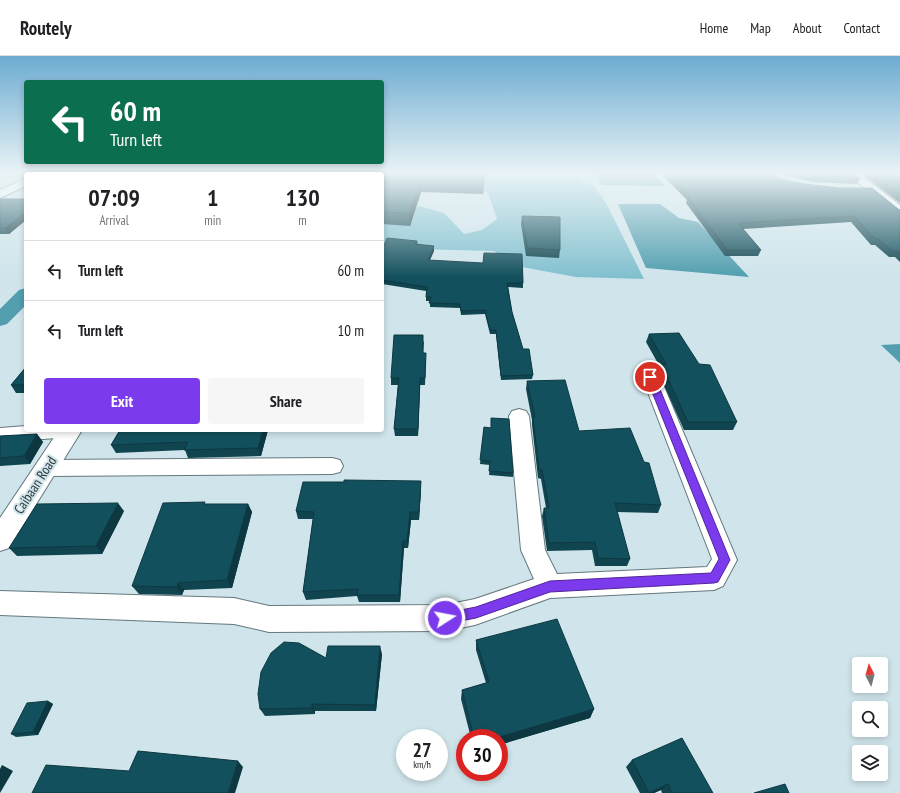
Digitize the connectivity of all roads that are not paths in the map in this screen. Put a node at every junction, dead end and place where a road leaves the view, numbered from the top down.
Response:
1 (650, 377) dead end
2 (519, 416) dead end
3 (43, 432) edge
4 (70, 432) edge
5 (0, 435) edge
6 (332, 466) dead end
7 (46, 468) junction
8 (0, 540) edge
9 (550, 586) junction
10 (0, 603) edge

1 - 9 street
2 - 9 street
3 - 5 street
4 - 7 street, Caibaan Road
6 - 7 street
7 - 8 street, Caibaan Road
9 - 10 street

